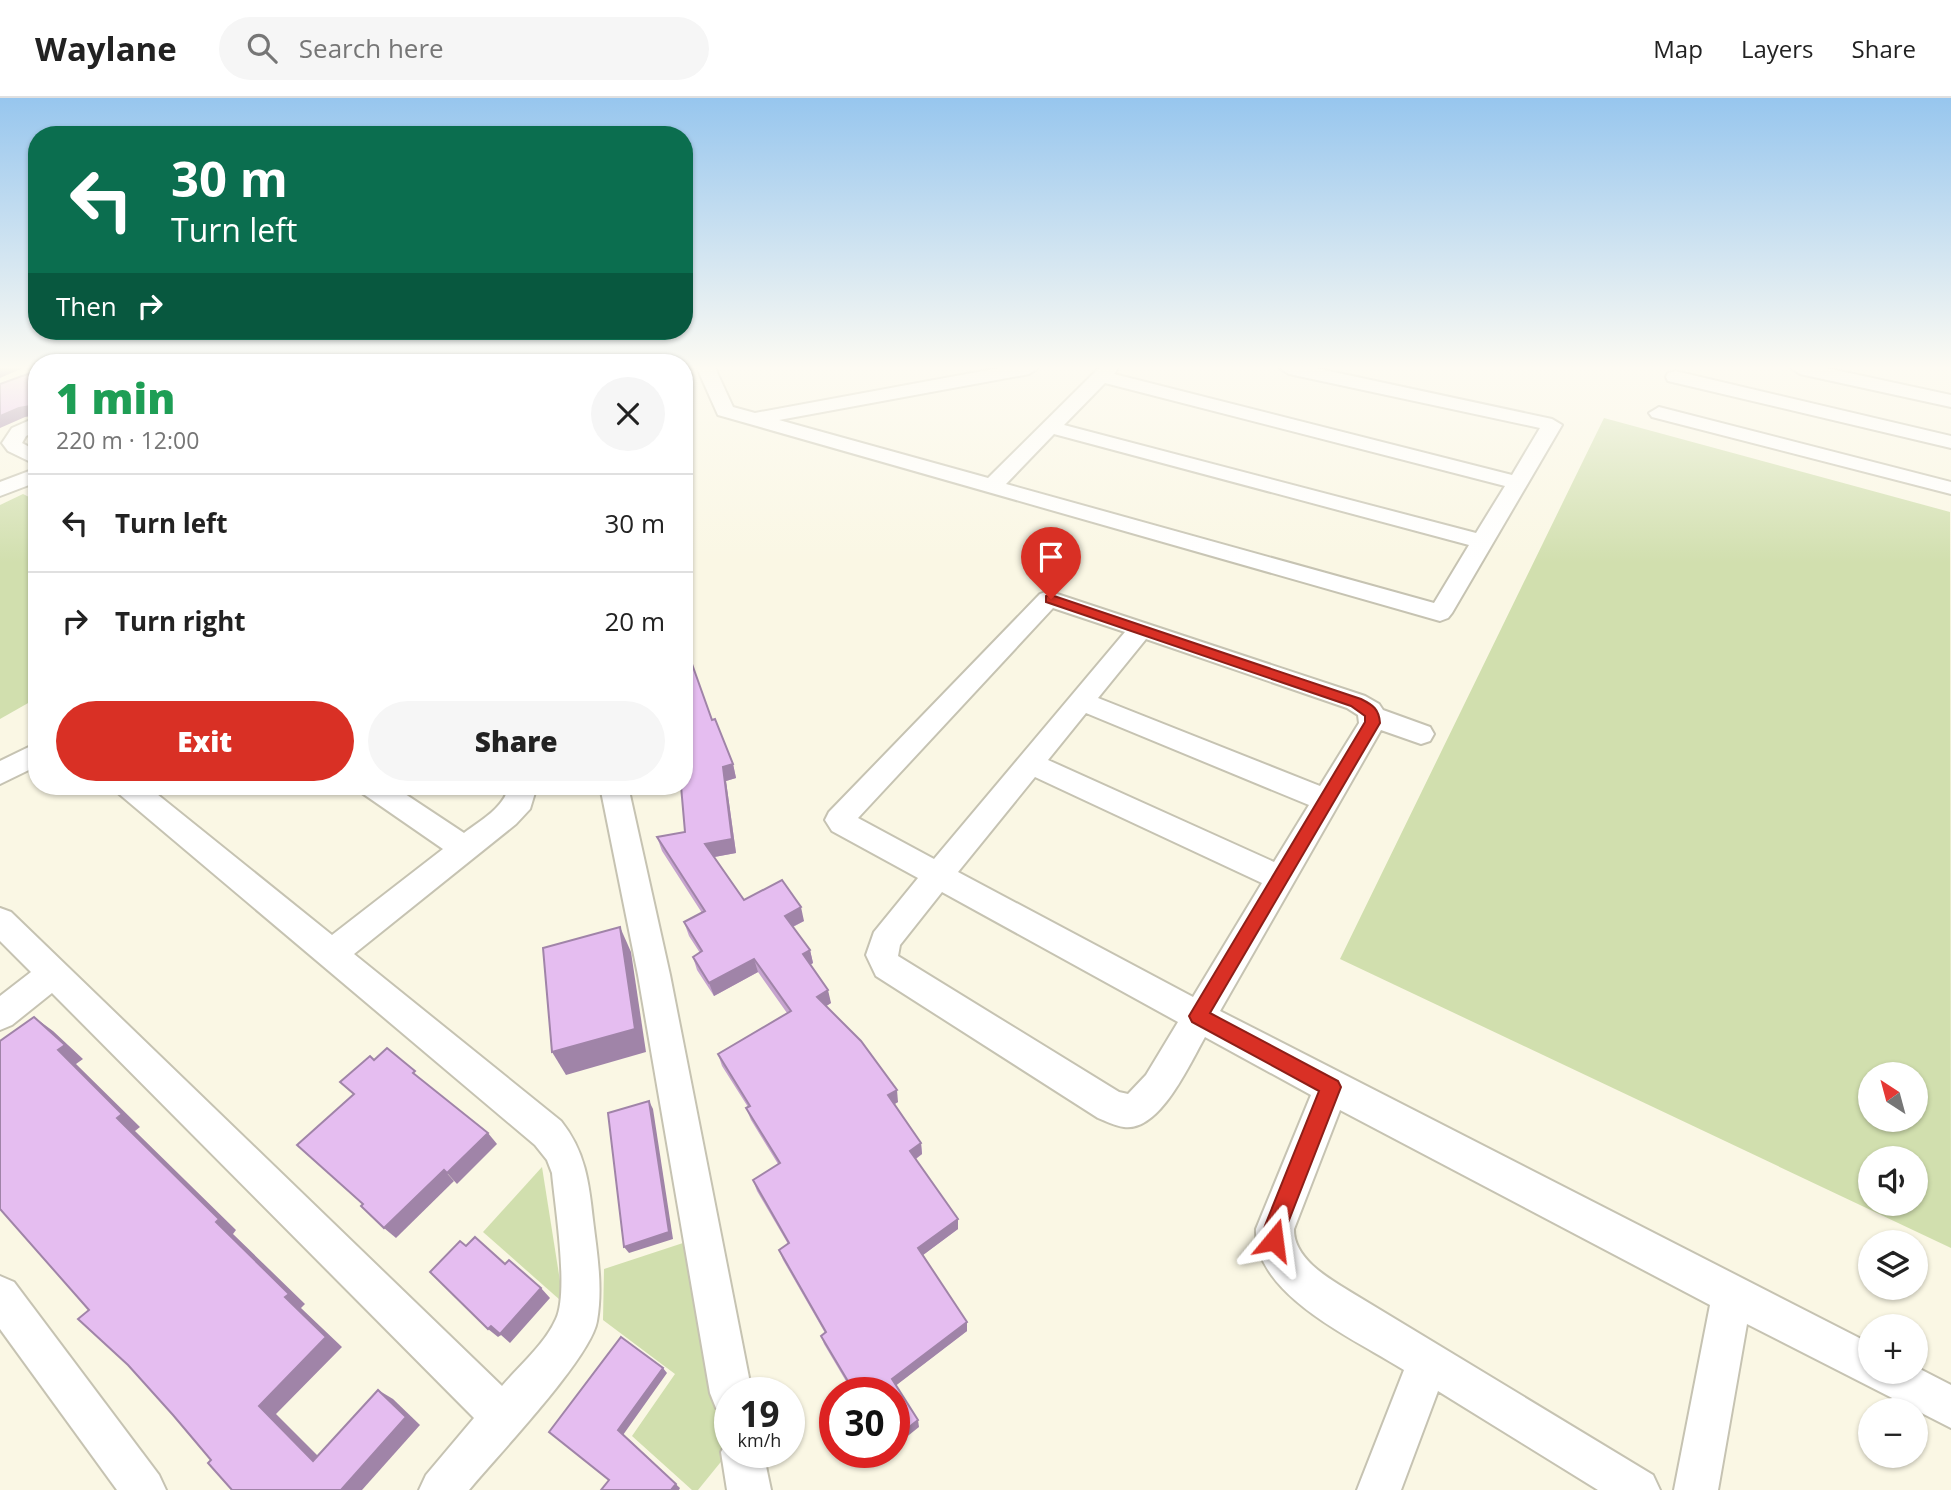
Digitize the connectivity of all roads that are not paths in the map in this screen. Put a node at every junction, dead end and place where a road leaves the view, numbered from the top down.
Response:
1 (18, 433) edge
2 (803, 433) edge
3 (1044, 433) edge
4 (1072, 433) edge
5 (1331, 433) edge
6 (1547, 433) edge
7 (1782, 433) edge
8 (1896, 433) edge
9 (1951, 442) edge
10 (28, 454) edge
11 (28, 478) edge
12 (1517, 483) junction
13 (992, 486) junction
14 (1951, 488) edge
15 (0, 491) edge
16 (1483, 542) junction
17 (1140, 629) junction
18 (1081, 701) junction
19 (1372, 716) junction
20 (1421, 734) dead end
21 (28, 757) edge
22 (1029, 763) junction
23 (0, 774) edge
24 (139, 795) edge
25 (385, 795) edge
26 (522, 795) edge
27 (616, 795) edge
28 (1326, 800) junction
29 (465, 849) junction
30 (938, 874) junction
31 (1280, 878) junction
32 (0, 921) edge
33 (331, 954) junction
34 (53, 973) junction
35 (0, 1015) edge
36 (1198, 1016) junction
37 (1331, 1087) junction
38 (1732, 1294) junction
39 (0, 1296) edge
40 (1858, 1359) edge
41 (1428, 1362) junction
42 (728, 1377) edge
43 (1906, 1384) edge
44 (1951, 1407) edge
45 (503, 1417) junction
46 (745, 1468) edge
47 (144, 1490) edge
48 (441, 1490) edge
49 (749, 1490) edge
50 (1379, 1490) edge
51 (1638, 1490) edge
52 (1696, 1490) edge

1 - 10 street
2 - 13 street
3 - 13 street
4 - 16 street
5 - 12 street
6 - 12 street
7 - 14 street
8 - 9 street
11 - 15 street
12 - 16 street
13 - 16 street
17 - 18 street
17 - 19 street
17 - 30 street
18 - 22 street
18 - 28 street
19 - 20 street
19 - 28 street
21 - 23 street
22 - 30 street
22 - 31 street
24 - 33 street
25 - 29 street
26 - 29 street
27 - 42 street
28 - 31 street
29 - 33 street
30 - 36 street
30 - 36 street
31 - 36 street
32 - 34 street
33 - 45 street
34 - 35 street
34 - 45 street
36 - 37 street
37 - 38 street
37 - 41 street
38 - 40 street
38 - 52 street
39 - 47 street
41 - 50 street
41 - 51 street
43 - 44 street
45 - 48 street
46 - 49 street

